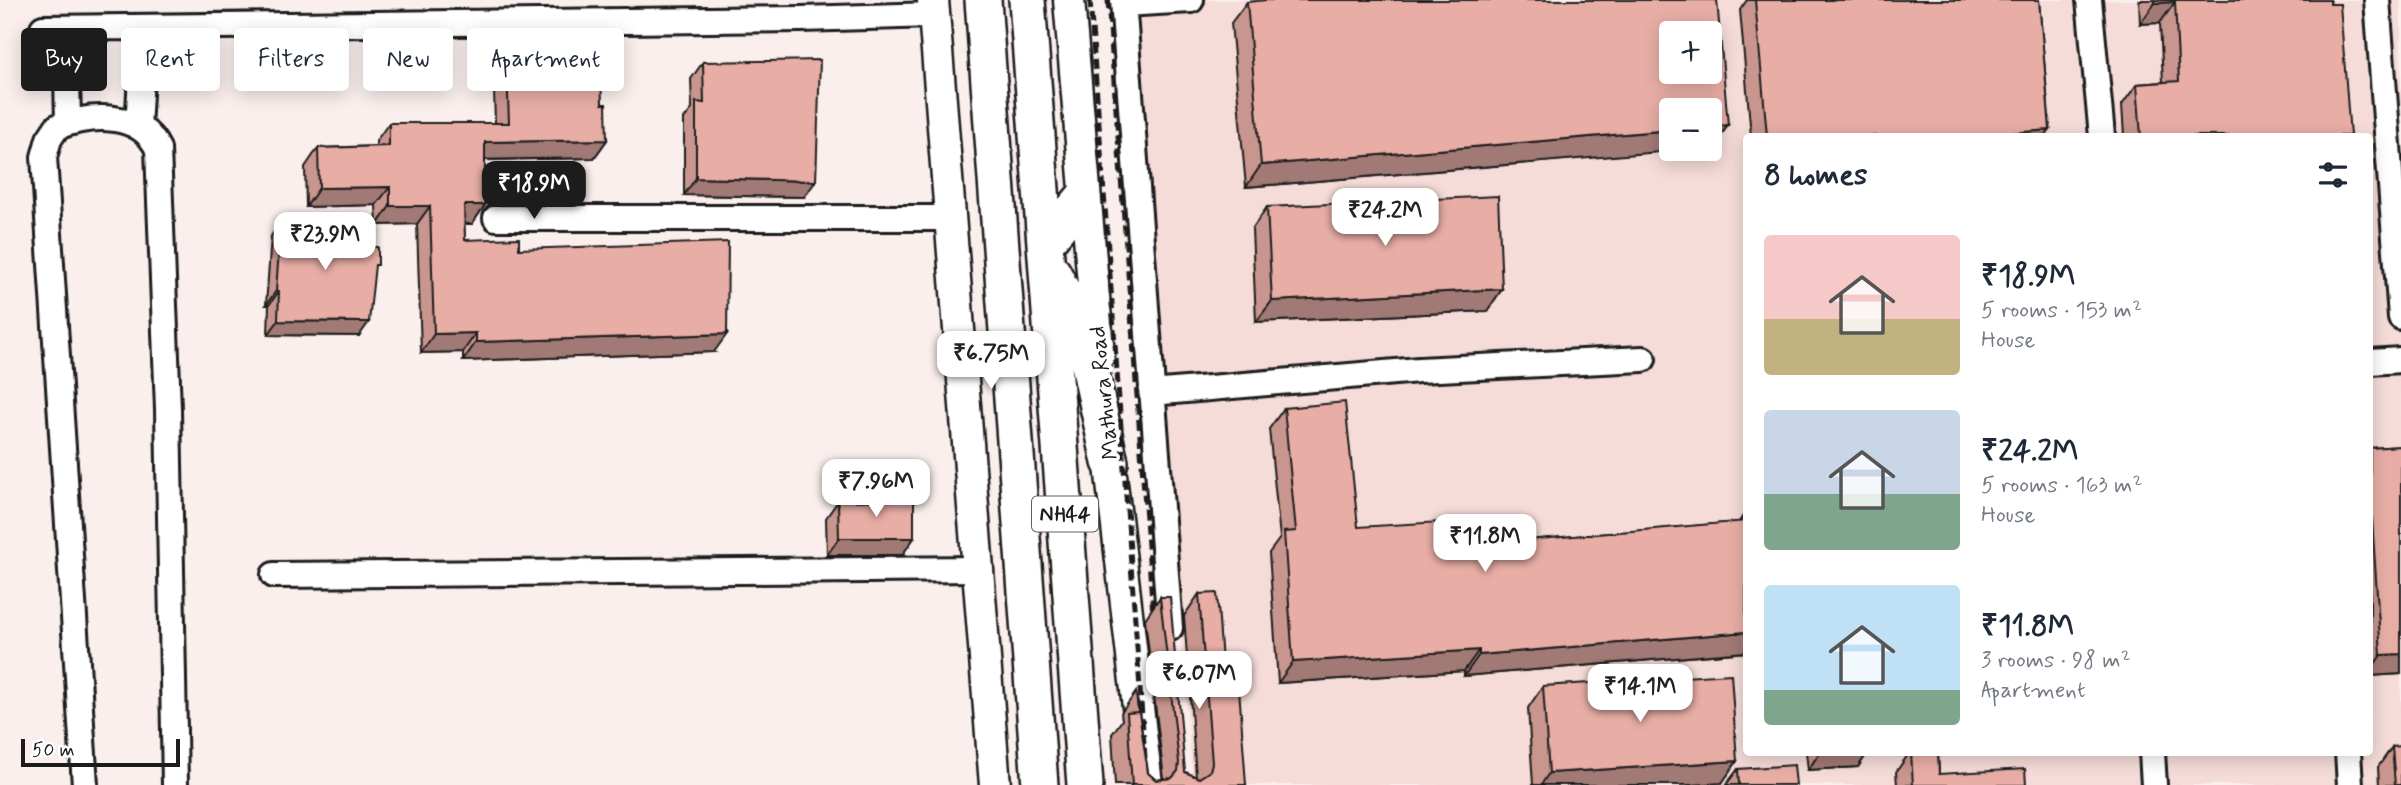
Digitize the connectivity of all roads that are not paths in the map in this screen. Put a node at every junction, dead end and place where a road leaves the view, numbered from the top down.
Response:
1 (983, 0) edge
2 (1027, 0) edge
3 (1069, 0) edge
4 (1191, 0) edge
5 (2089, 0) edge
6 (2377, 0) edge
7 (1124, 2) edge
8 (933, 7) edge
9 (144, 27) junction
10 (68, 123) junction
11 (138, 127) junction
12 (2102, 133) edge
13 (1083, 198) junction
14 (496, 218) dead end
15 (952, 218) junction
16 (1046, 252) junction
17 (2401, 317) edge
18 (1643, 359) dead end
19 (2401, 360) edge
20 (2373, 362) edge
21 (1151, 393) junction
22 (1110, 462) junction
23 (979, 569) junction
24 (274, 575) dead end
25 (1172, 650) edge
26 (2152, 756) edge
27 (2347, 756) edge
28 (85, 785) edge
29 (175, 785) edge
30 (995, 785) edge
31 (1041, 785) edge
32 (1085, 785) edge
33 (1147, 785) edge
34 (2154, 785) edge
35 (2350, 785) edge

1 - 31 highway, NH44
2 - 16 highway, NH44
3 - 13 main road, Mathura Road
4 - 7 lane
5 - 12 lane
6 - 17 lane
7 - 21 lane
8 - 9 lane
8 - 15 main road
9 - 10 lane
9 - 11 lane
10 - 11 lane
10 - 28 lane
11 - 29 lane
13 - 16 highway
13 - 22 main road, Mathura Road
14 - 15 lane
15 - 23 main road
16 - 22 highway
16 - 32 highway, Mathura Road / NH44
18 - 21 lane
19 - 20 lane
21 - 25 lane
22 - 33 main road, Mathura Road
23 - 24 lane
23 - 30 main road
26 - 34 lane
27 - 35 lane

